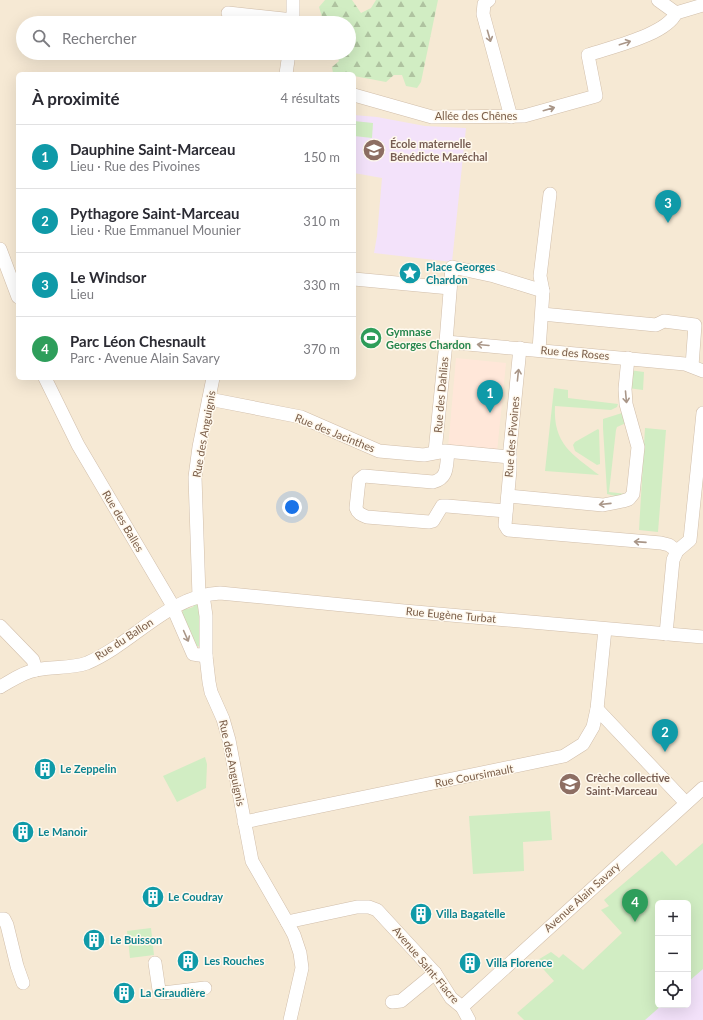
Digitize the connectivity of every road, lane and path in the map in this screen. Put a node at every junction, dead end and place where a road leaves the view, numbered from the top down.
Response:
1 (293, 0) edge
2 (488, 0) edge
3 (658, 0) edge
4 (701, 0) edge
5 (703, 5) edge
6 (228, 13) dead end
7 (676, 13) junction
8 (250, 16) edge
9 (293, 16) edge
10 (288, 60) edge
11 (286, 72) edge
12 (356, 96) edge
13 (511, 116) junction
14 (550, 194) dead end
15 (0, 249) edge
16 (356, 279) edge
17 (16, 288) edge
18 (450, 288) junction
19 (543, 291) junction
20 (542, 314) junction
21 (446, 342) junction
22 (520, 348) junction
23 (539, 350) junction
24 (628, 358) junction
25 (697, 369) edge
26 (46, 380) edge
27 (213, 380) edge
28 (209, 399) junction
29 (703, 413) edge
30 (702, 428) edge
31 (441, 452) junction
32 (510, 457) junction
33 (508, 496) junction
34 (506, 511) junction
35 (677, 551) junction
36 (200, 596) junction
37 (173, 607) junction
38 (0, 626) edge
39 (605, 629) junction
40 (666, 634) junction
41 (703, 638) edge
42 (206, 656) junction
43 (36, 670) junction
44 (0, 687) edge
45 (597, 709) junction
46 (703, 788) edge
47 (686, 803) junction
48 (244, 822) junction
49 (0, 919) edge
50 (287, 922) junction
51 (155, 963) dead end
52 (435, 973) junction
53 (23, 983) dead end
54 (205, 988) dead end
55 (392, 1002) dead end
56 (462, 1007) junction
57 (290, 1020) edge
58 (469, 1020) edge

1 - 9 street
2 -> 13 street
3 - 7 street
4 - 5 street
5 - 7 street, Allée des Chênes
6 - 8 street
13 -> 7 street, Allée des Chênes
10 - 11 street
12 - 13 street, Allée des Chênes
14 - 19 street
15 - 17 street
16 - 18 street
18 - 19 street, Rue des Dahlias
18 - 21 street, Rue des Dahlias
19 - 20 street
20 - 23 street
20 - 25 street
22 -> 21 street, Rue des Roses
21 - 31 street, Rue des Dahlias
22 - 23 street, Rue des Roses
32 -> 22 street, Rue des Pivoines
23 - 24 street, Rue des Roses
24 - 25 street, Rue des Roses
24 -> 33 street
26 - 37 street, Rue des Balles
27 - 28 street, Rue des Anguignis
28 - 31 street, Rue des Jacinthes
28 - 36 street, Rue des Anguignis
29 - 30 street
30 - 35 street
31 - 32 street, Rue des Jacinthes
31 - 34 street, Rue des Dahlias
32 - 33 street, Rue des Pivoines
33 - 34 street, Rue des Pivoines
35 -> 34 street, Rue des Pivoines
35 - 40 street
36 - 37 street, Rue du Ballon
36 - 39 street, Rue Eugène Turbat
36 - 42 street, Rue des Anguignis
37 -> 42 street, Rue des Balles
37 - 43 street, Rue du Ballon
38 - 43 street
39 - 40 street, Rue Eugène Turbat
39 - 45 street, Rue Coursimault
40 - 41 street, Rue Eugène Turbat
42 - 48 street, Rue des Anguignis
43 - 44 street, Rue du Ballon
45 - 47 street
45 - 48 street, Rue Coursimault
46 - 47 street, Avenue Alain Savary
47 - 56 street, Avenue Alain Savary
48 - 50 street, Rue des Anguignis
49 - 53 street
50 - 52 street, Avenue Saint-Fiacre
50 - 57 street, Rue des Anguignis
51 - 54 street
52 - 55 street
52 - 56 street, Avenue Saint-Fiacre
56 - 58 street, Avenue Saint-Fiacre

